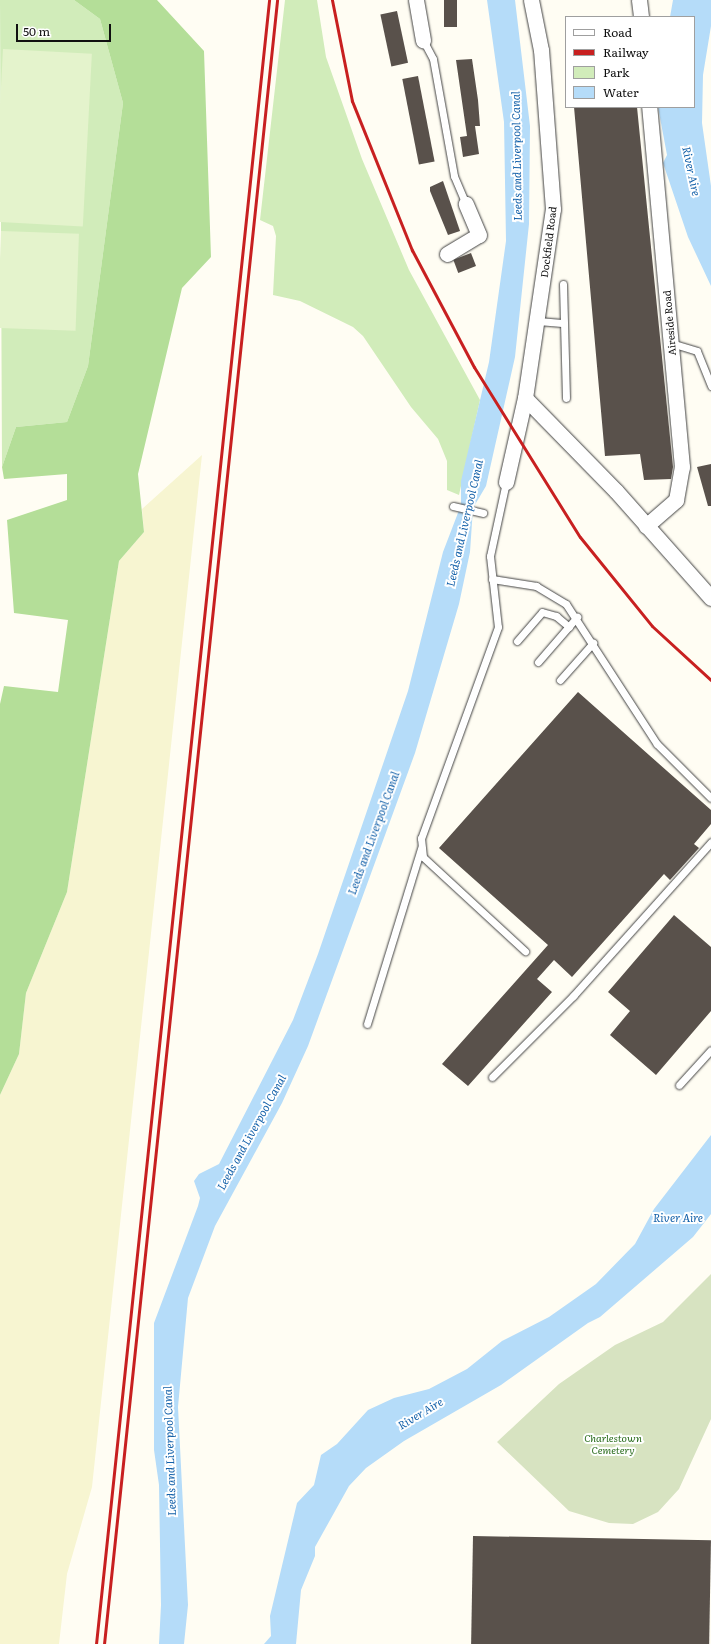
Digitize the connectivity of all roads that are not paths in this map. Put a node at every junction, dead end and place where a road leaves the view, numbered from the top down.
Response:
1 (416, 0) edge
2 (531, 0) edge
3 (639, 0) edge
4 (641, 16) edge
5 (423, 40) joint
6 (649, 108) edge
7 (466, 204) joint
8 (447, 254) dead end
9 (563, 284) dead end
10 (538, 321) junction
11 (562, 323) junction
12 (671, 343) junction
13 (711, 386) edge
14 (525, 398) junction
15 (566, 398) dead end
16 (506, 482) joint
17 (453, 506) dead end
18 (483, 513) dead end
19 (646, 526) junction
20 (492, 579) junction
21 (711, 598) edge
22 (577, 617) junction
23 (569, 627) junction
24 (516, 641) dead end
25 (593, 643) junction
26 (538, 662) dead end
27 (560, 680) dead end
28 (711, 798) edge
29 (711, 842) edge
30 (422, 846) junction
31 (525, 951) dead end
32 (367, 1024) dead end
33 (711, 1050) edge
34 (492, 1076) dead end
35 (679, 1085) dead end

1 - 5 street
2 - 10 street, Dockfield Road
3 - 4 street
5 - 7 lane
6 - 12 street, Aireside Road
7 - 8 street
9 - 11 lane
10 - 11 lane
10 - 14 street, Dockfield Road
11 - 15 lane
12 - 13 lane
12 - 19 street, Aireside Road
14 - 16 street, Dockfield Road
14 - 19 street
16 - 20 lane
17 - 18 lane
19 - 21 street
20 - 22 lane
20 - 30 lane
22 - 23 lane
22 - 25 lane
23 - 24 lane
23 - 26 lane
25 - 27 lane
25 - 28 lane
29 - 34 lane
30 - 31 lane
30 - 32 lane
33 - 35 lane

